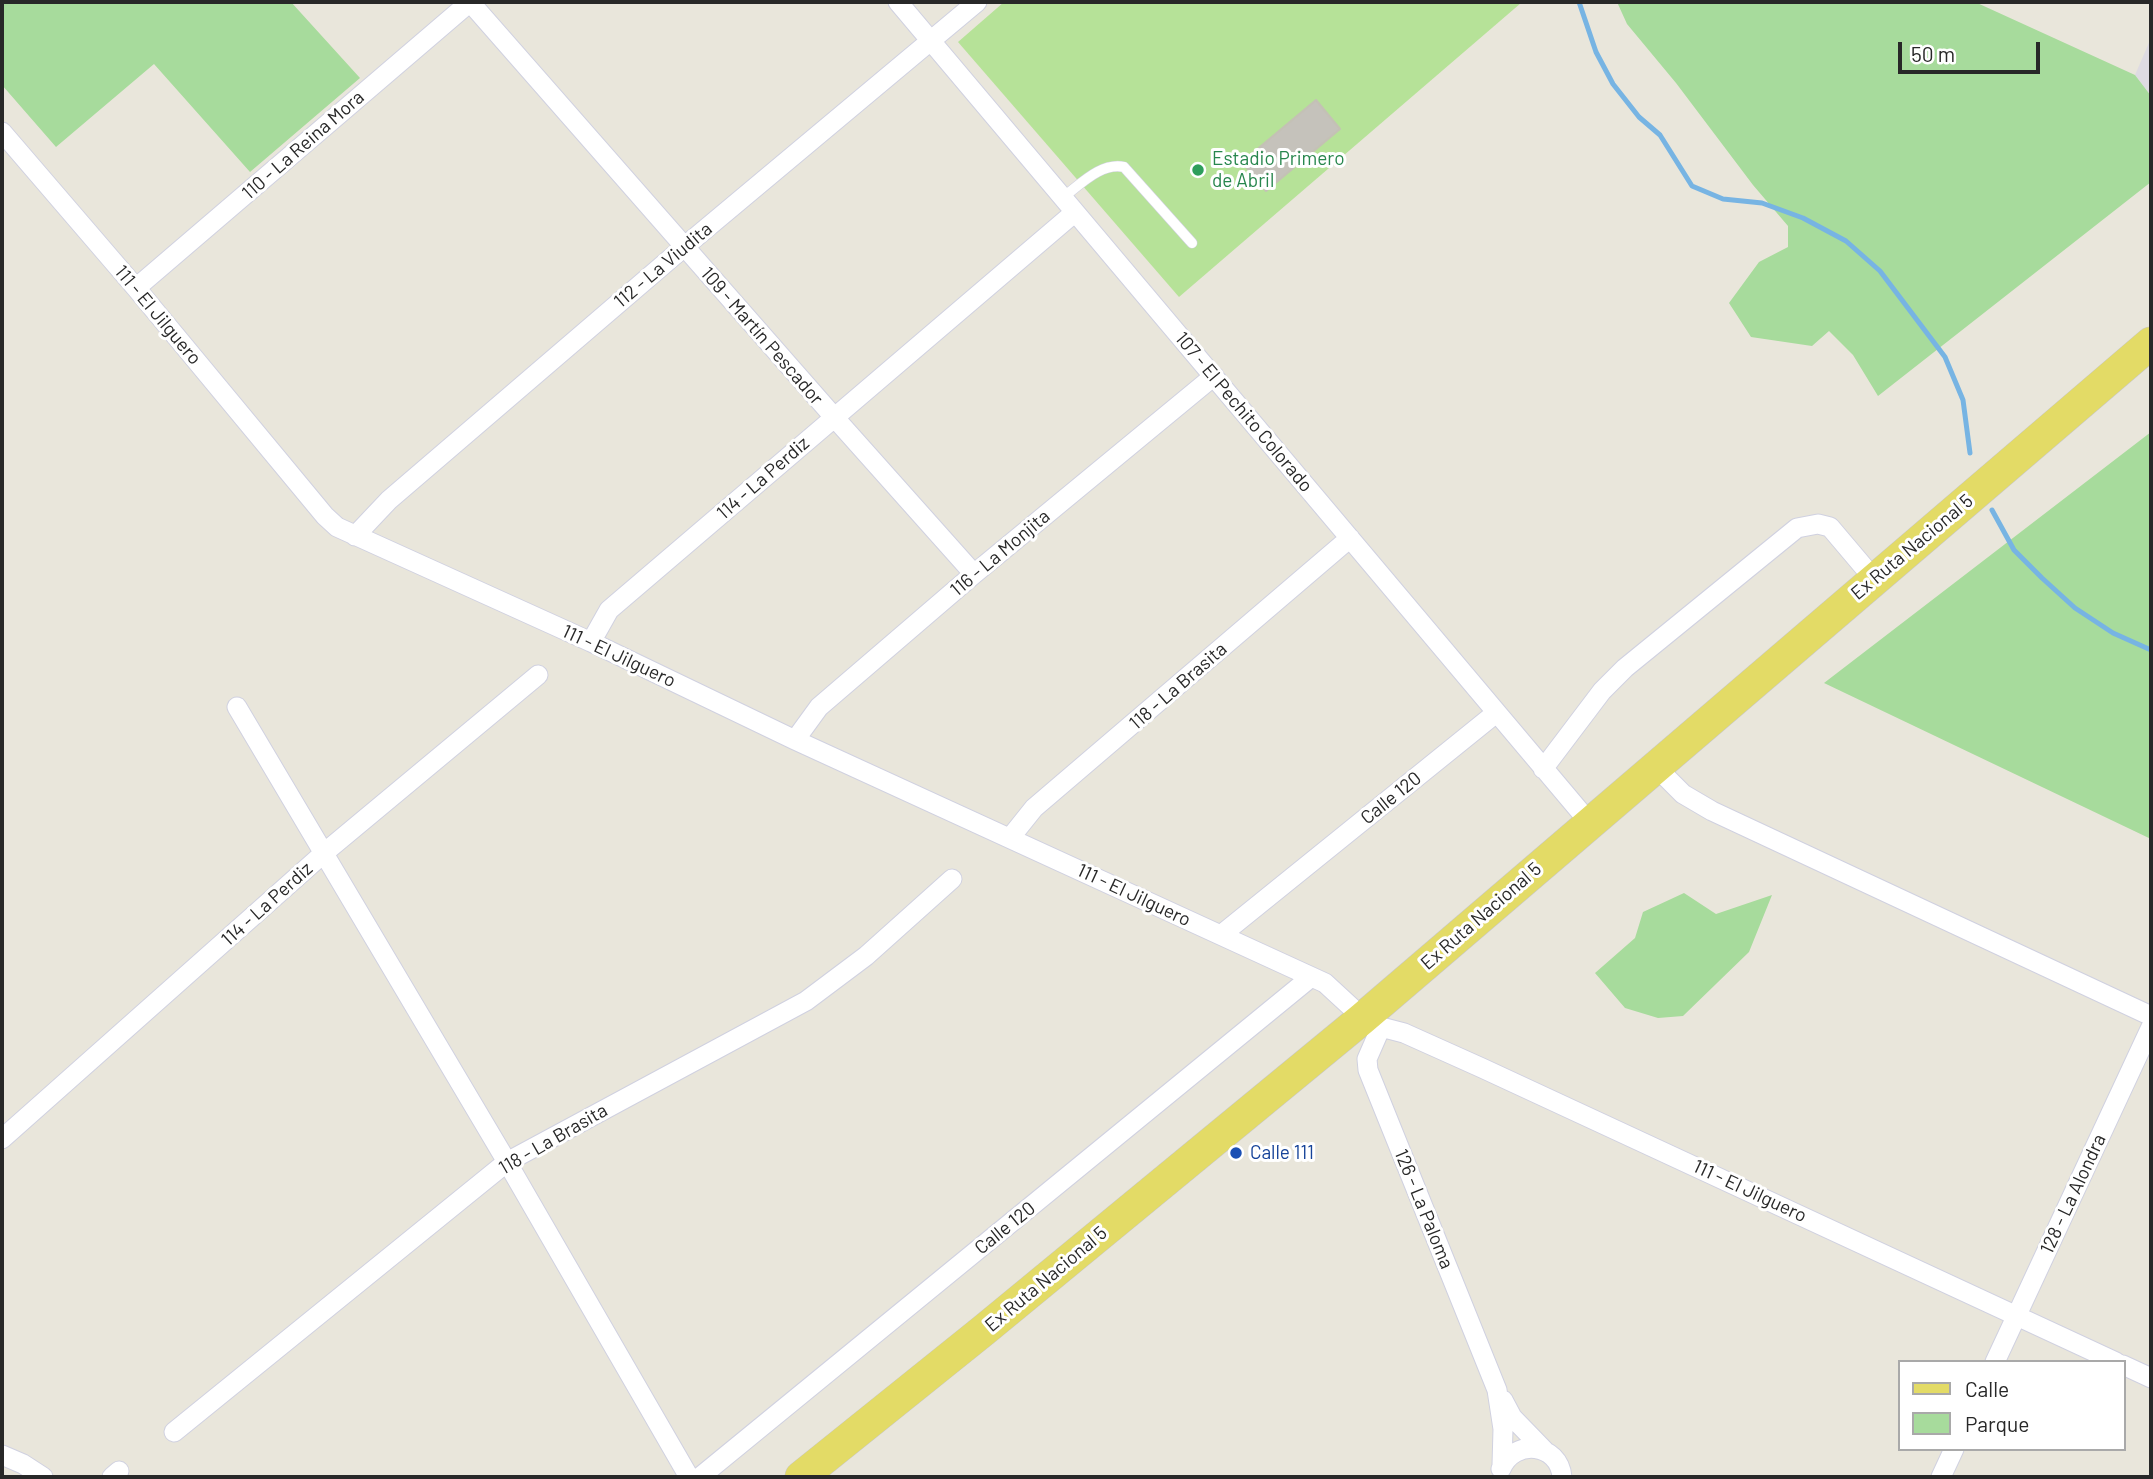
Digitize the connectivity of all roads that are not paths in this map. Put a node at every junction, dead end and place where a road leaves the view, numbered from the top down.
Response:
1 (470, 2) edge
2 (898, 2) edge
3 (977, 2) edge
4 (932, 41) junction
5 (2, 132) edge
6 (1068, 206) junction
7 (1192, 243) dead end
8 (684, 247) junction
9 (135, 288) junction
10 (2151, 343) edge
11 (1214, 376) junction
12 (834, 417) junction
13 (355, 536) junction
14 (1350, 538) junction
15 (974, 573) junction
16 (1874, 579) junction
17 (591, 642) junction
18 (538, 675) dead end
19 (237, 707) dead end
20 (1496, 713) junction
21 (795, 740) junction
22 (1655, 766) junction
23 (1543, 769) junction
24 (1589, 822) junction
25 (1010, 838) junction
26 (324, 853) junction
27 (952, 879) dead end
28 (1221, 935) junction
29 (1310, 978) junction
30 (2151, 1016) edge
31 (1372, 1022) junction
32 (2151, 1027) edge
33 (2, 1139) edge
34 (507, 1162) junction
35 (2017, 1314) junction
36 (1996, 1360) edge
37 (2112, 1360) edge
38 (2125, 1366) edge
39 (2151, 1378) edge
40 (1497, 1390) junction
41 (174, 1432) dead end
42 (1953, 1451) edge
43 (2, 1455) edge
44 (1554, 1464) edge
45 (1499, 1473) edge
46 (43, 1477) edge
47 (689, 1477) edge
48 (699, 1477) edge
49 (802, 1477) edge
50 (1580, 1477) edge
51 (1941, 1477) edge

1 - 8 street, 109 - Martín Pescador
1 - 9 street, 110 - La Reina Mora
2 - 4 street, 107 - El Pechito Colorado
3 - 4 street, 112 - La Viudita
4 - 6 street, 107 - El Pechito Colorado
4 - 8 street, 112 - La Viudita
5 - 9 street, 111 - El Jilguero
6 - 7 lane
6 - 11 street, 107 - El Pechito Colorado
6 - 12 street, 114 - La Perdiz
8 - 12 street, 109 - Martín Pescador
8 - 13 street, 112 - La Viudita
9 - 13 street, 111 - El Jilguero
10 - 16 main road, Ex Ruta Nacional 5
11 - 14 street, 107 - El Pechito Colorado
11 - 15 street, 116 - La Monjita
12 - 15 street, 109 - Martín Pescador
12 - 17 street, 114 - La Perdiz
13 - 17 street, 111 - El Jilguero
14 - 20 street, 107 - El Pechito Colorado
14 - 25 street, 118 - La Brasita
15 - 21 street, 116 - La Monjita
16 - 22 main road, Ex Ruta Nacional 5
16 - 23 street
17 - 21 street, 111 - El Jilguero
18 - 26 street, 114 - La Perdiz
19 - 26 street
20 - 23 street, 107 - El Pechito Colorado
20 - 28 street, Calle 120
21 - 25 street, 111 - El Jilguero
22 - 24 main road, Ex Ruta Nacional 5
22 - 30 street
23 - 24 street, 107 - El Pechito Colorado
24 - 31 main road, Ex Ruta Nacional 5
25 - 28 street, 111 - El Jilguero
26 - 33 street, 114 - La Perdiz
26 - 34 street
27 - 34 street, 118 - La Brasita
28 - 29 street, 111 - El Jilguero
29 - 31 street, 111 - El Jilguero
29 - 48 street, Calle 120
31 - 35 street, 111 - El Jilguero
31 - 40 street, 126 - La Paloma
31 - 49 main road, Ex Ruta Nacional 5
32 - 35 street, 128 - La Alondra
34 - 41 street, 118 - La Brasita
34 - 47 street
35 - 36 street, 128 - La Alondra
35 - 37 street, 111 - El Jilguero
38 - 39 street
40 - 44 street, 126 - La Paloma
40 - 45 street, 126 - La Paloma
42 - 51 street
43 - 46 street
44 - 45 street
44 - 50 street, 126 - La Paloma

